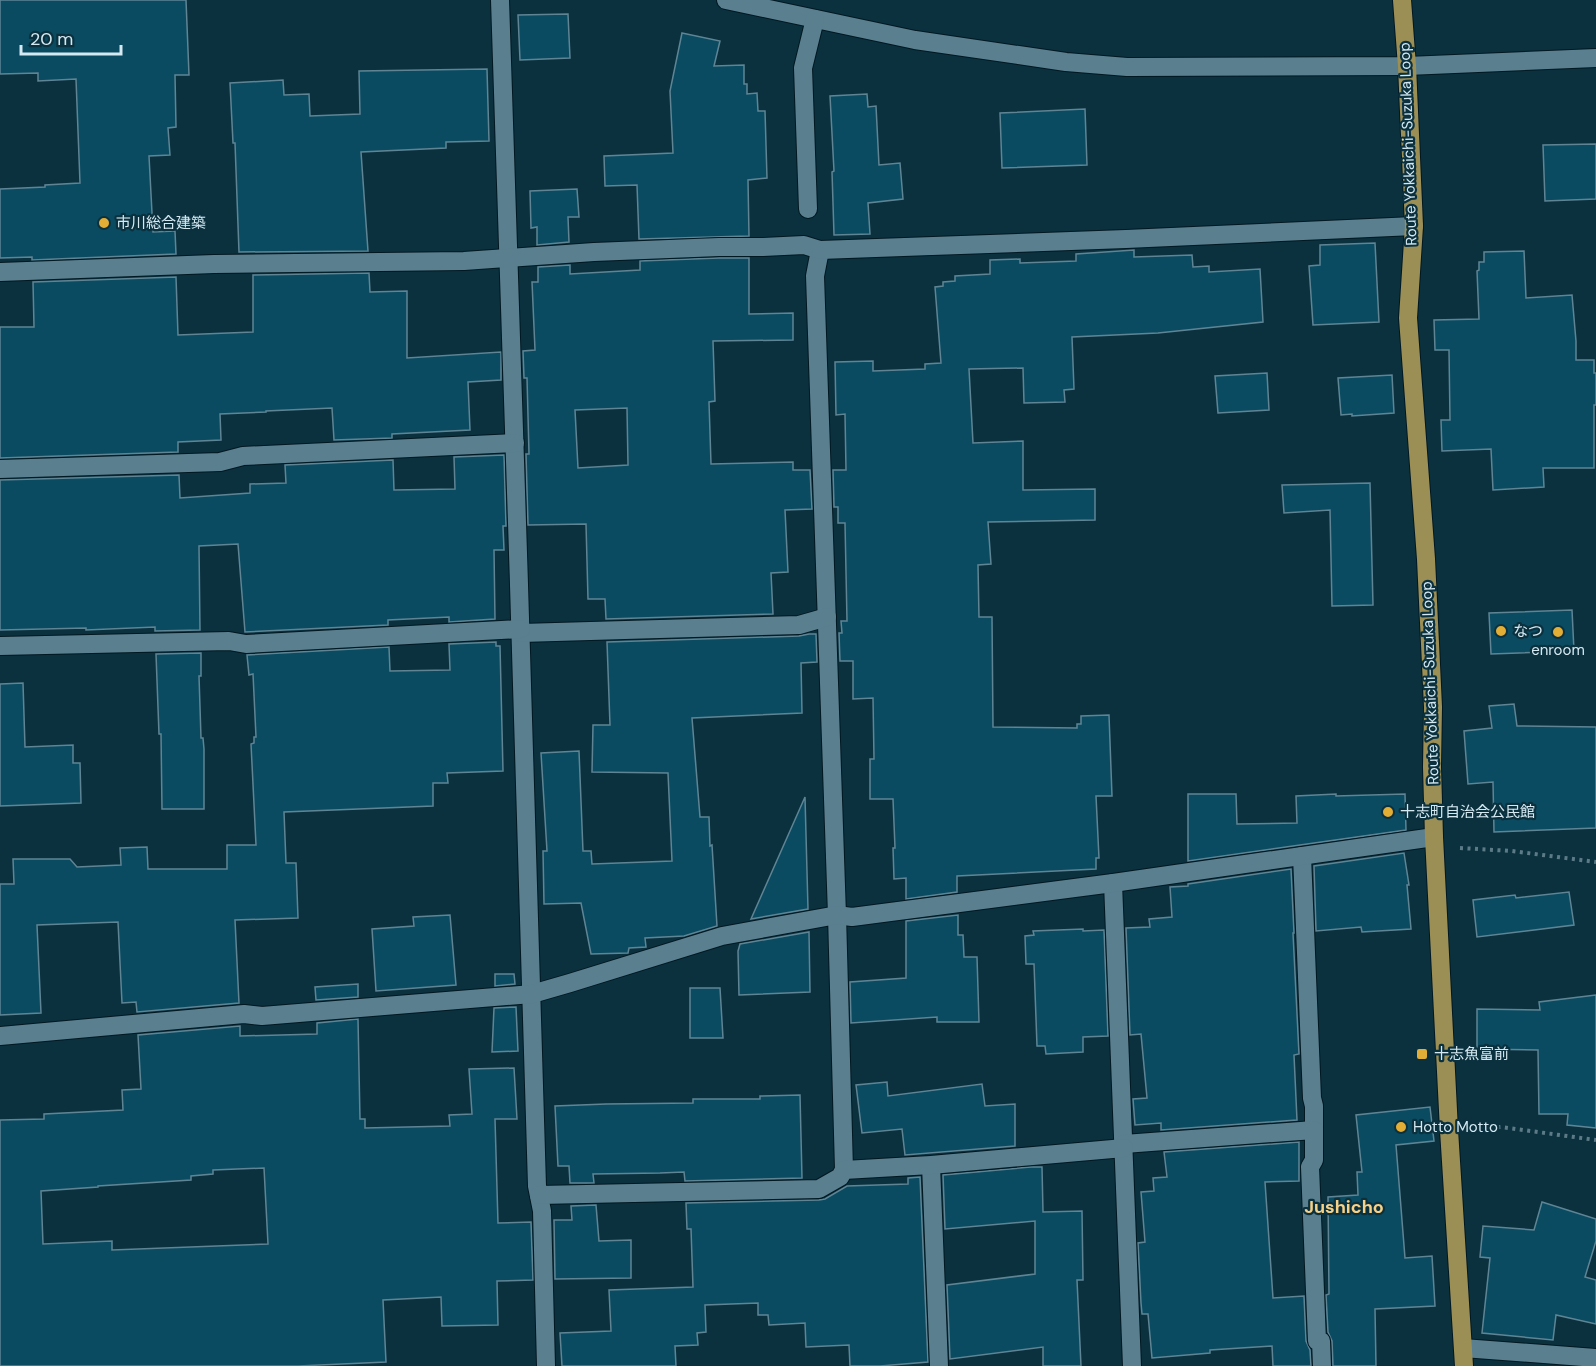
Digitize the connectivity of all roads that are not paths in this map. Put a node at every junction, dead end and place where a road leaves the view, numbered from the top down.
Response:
1 (500, 0) edge
2 (726, 0) edge
3 (1402, 0) edge
4 (815, 19) junction
5 (1596, 58) edge
6 (1407, 66) junction
7 (808, 210) dead end
8 (1414, 226) junction
9 (820, 250) junction
10 (509, 258) junction
11 (0, 272) edge
12 (515, 443) junction
13 (0, 469) edge
14 (827, 617) junction
15 (521, 631) junction
16 (0, 646) edge
17 (1434, 842) junction
18 (1302, 856) junction
19 (1113, 883) junction
20 (837, 915) junction
21 (532, 994) junction
22 (0, 1036) edge
23 (1314, 1130) junction
24 (1124, 1146) junction
25 (931, 1165) junction
26 (844, 1170) junction
27 (539, 1196) junction
28 (1463, 1357) edge
29 (1596, 1358) edge
30 (546, 1366) edge
31 (939, 1366) edge
32 (1132, 1366) edge
33 (1322, 1366) edge

1 - 10 street
2 - 4 street
3 - 6 main road, Route Yokkaichi-Suzuka Loop
4 - 6 street
4 - 7 street
5 - 6 street
6 - 8 main road, Route Yokkaichi-Suzuka Loop
8 - 9 street
8 - 17 main road, Route Yokkaichi-Suzuka Loop
9 - 10 street
9 - 14 street
10 - 11 street
10 - 12 street
12 - 13 street
12 - 15 street
14 - 15 street
14 - 20 street
15 - 16 street
15 - 21 street
17 - 18 street
17 - 28 main road, Route Yokkaichi-Suzuka Loop
18 - 19 street
18 - 23 street
19 - 20 street
19 - 24 street
20 - 21 street
20 - 26 street
21 - 22 street
21 - 27 street
23 - 24 street
23 - 33 street
24 - 25 street
24 - 32 street
25 - 26 street
25 - 31 street
26 - 27 street
27 - 30 street
28 - 29 street

